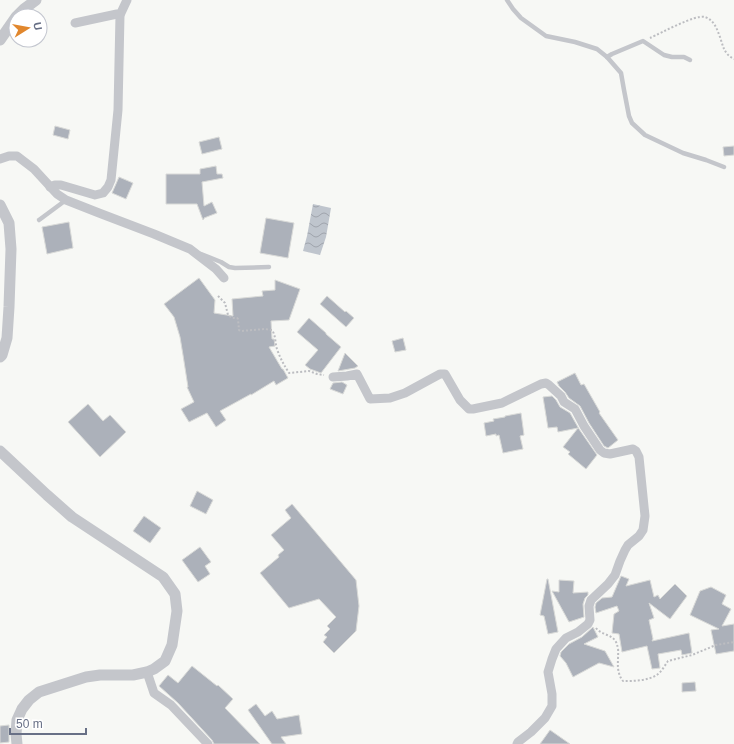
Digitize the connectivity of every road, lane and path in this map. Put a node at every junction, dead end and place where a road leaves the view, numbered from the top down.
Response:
1 (36, 0) edge
2 (127, 0) edge
3 (506, 0) edge
4 (25, 8) edge
5 (120, 15) junction
6 (75, 23) dead end
7 (8, 29) edge
8 (0, 40) edge
9 (643, 41) junction
10 (607, 57) junction
11 (734, 59) edge
12 (690, 60) dead end
13 (0, 159) edge
14 (724, 167) dead end
15 (50, 187) junction
16 (66, 200) junction
17 (0, 205) edge
18 (39, 220) dead end
19 (190, 249) junction
20 (269, 267) dead end
21 (224, 278) dead end
22 (218, 296) dead end
23 (0, 357) edge
24 (333, 377) joint
25 (0, 451) edge
26 (590, 620) junction
27 (734, 642) edge
28 (147, 672) junction
29 (17, 744) edge
30 (208, 744) edge
31 (518, 744) edge

1 - 4 street
2 - 5 street
3 - 10 lane
5 - 6 street
5 - 15 street
7 - 8 street
9 - 10 lane
9 - 11 path
9 - 12 lane
10 - 14 lane
13 - 15 street
15 - 16 street
16 - 18 lane
16 - 19 street
17 - 23 street
19 - 20 lane
19 - 21 street
22 - 24 path
24 - 26 street
25 - 28 street
26 - 27 path
26 - 31 street
28 - 29 street
28 - 30 street

